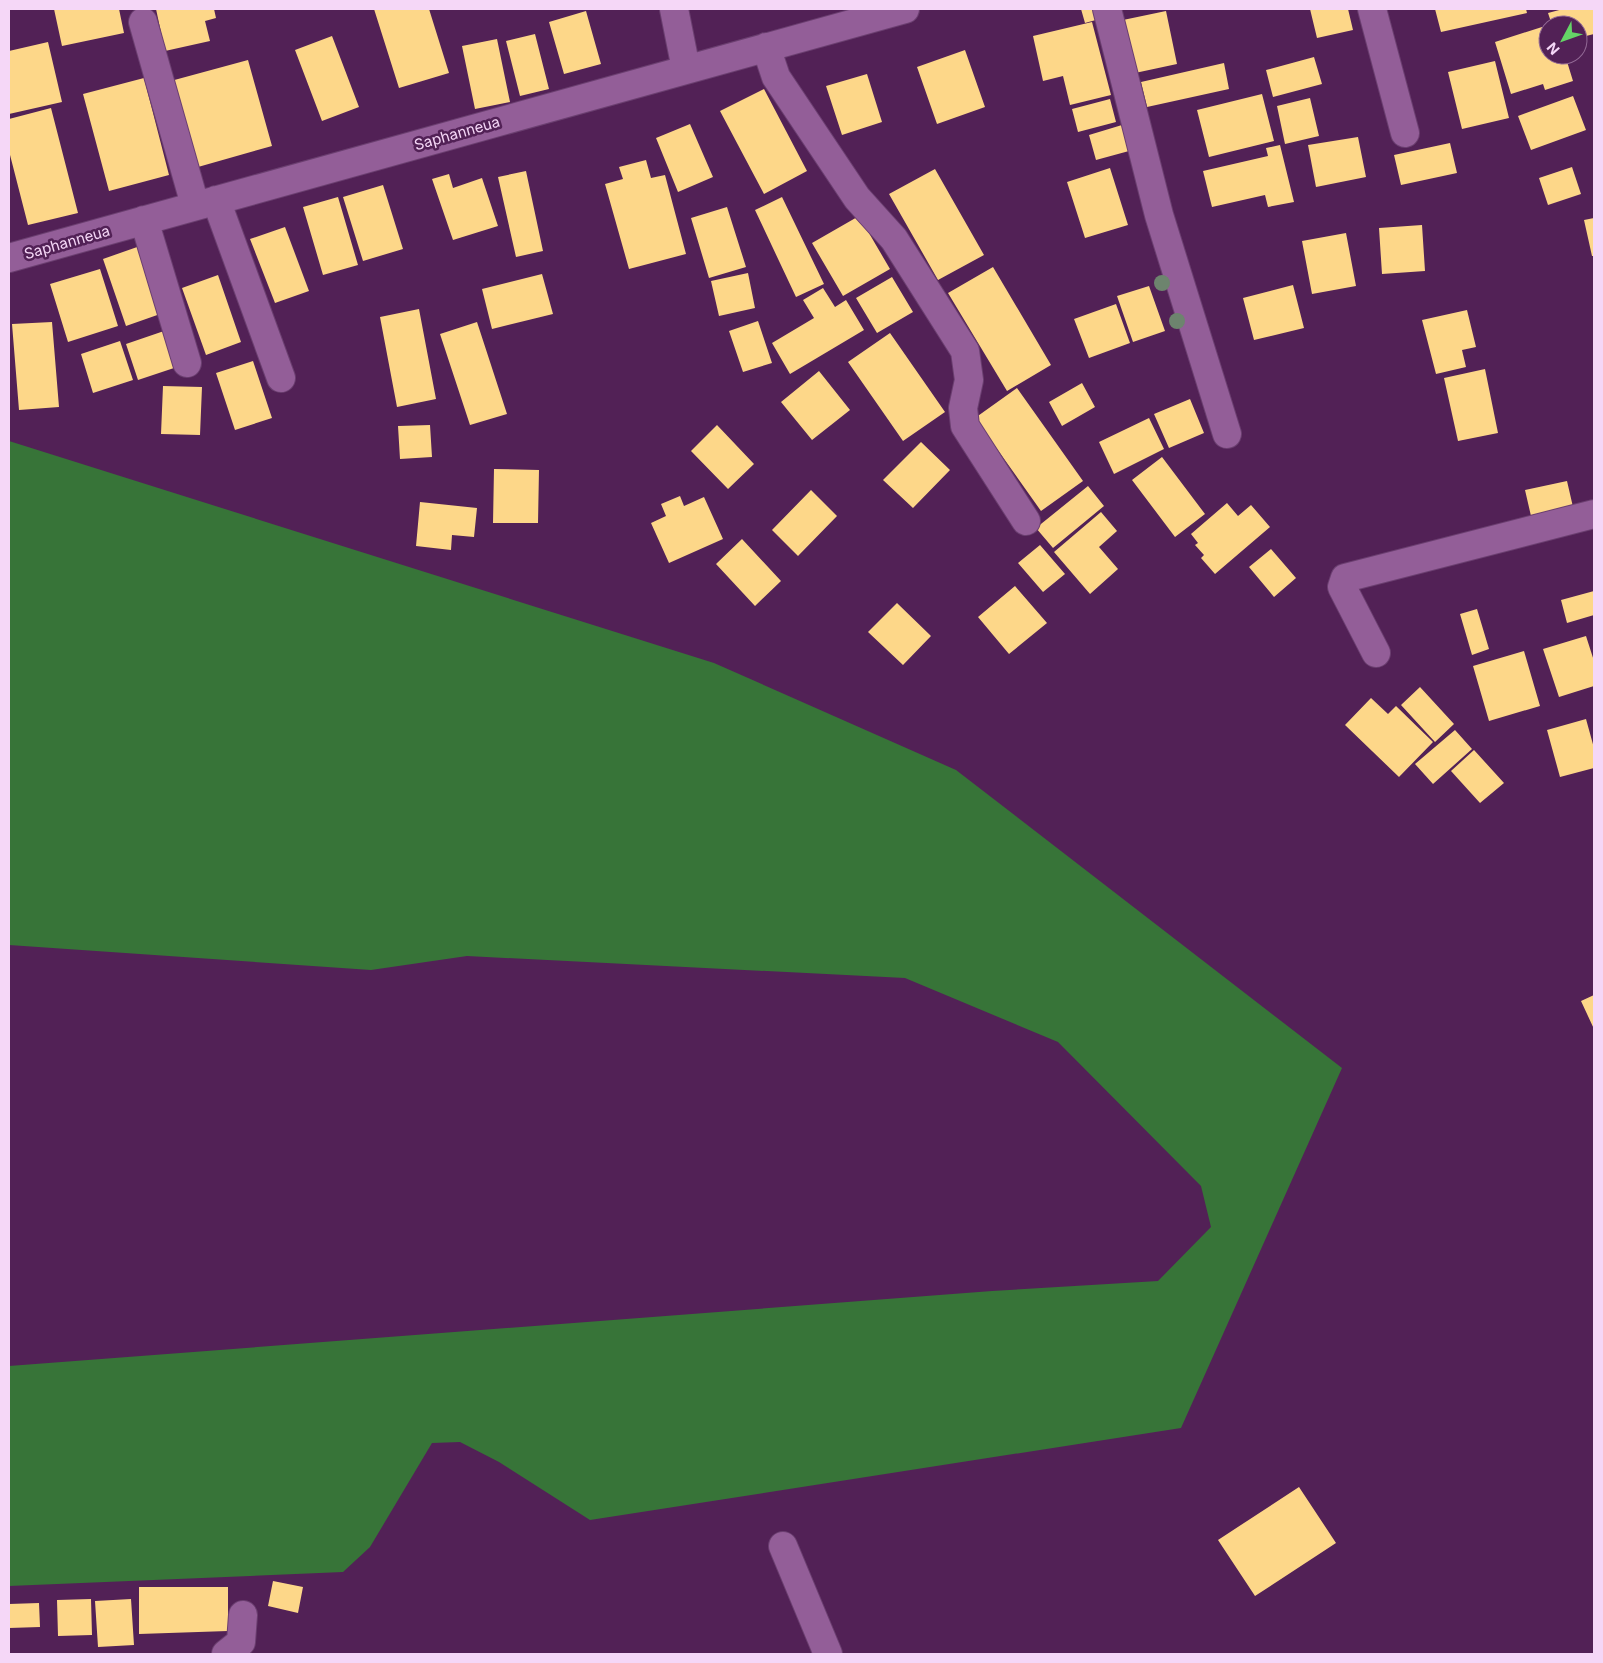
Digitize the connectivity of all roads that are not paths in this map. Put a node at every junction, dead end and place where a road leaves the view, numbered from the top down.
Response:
1 (674, 9) edge
2 (905, 9) edge
3 (1107, 9) edge
4 (1372, 9) edge
5 (143, 22) dead end
6 (766, 47) junction
7 (686, 69) junction
8 (1405, 133) dead end
9 (205, 202) junction
10 (144, 220) junction
11 (9, 258) edge
12 (187, 363) dead end
13 (280, 378) dead end
14 (1228, 434) dead end
15 (1594, 514) edge
16 (1026, 521) dead end
17 (1376, 654) dead end
18 (783, 1546) dead end
19 (244, 1615) dead end
20 (226, 1654) edge
21 (828, 1654) edge

1 - 7 street
2 - 6 street, Saphanneua
3 - 14 street
4 - 8 street
5 - 9 street
6 - 7 street, Saphanneua
6 - 16 street
7 - 9 street, Saphanneua
9 - 10 street, Saphanneua
9 - 13 street
10 - 11 street, Saphanneua
10 - 12 street
15 - 17 street
18 - 21 street
19 - 20 street

